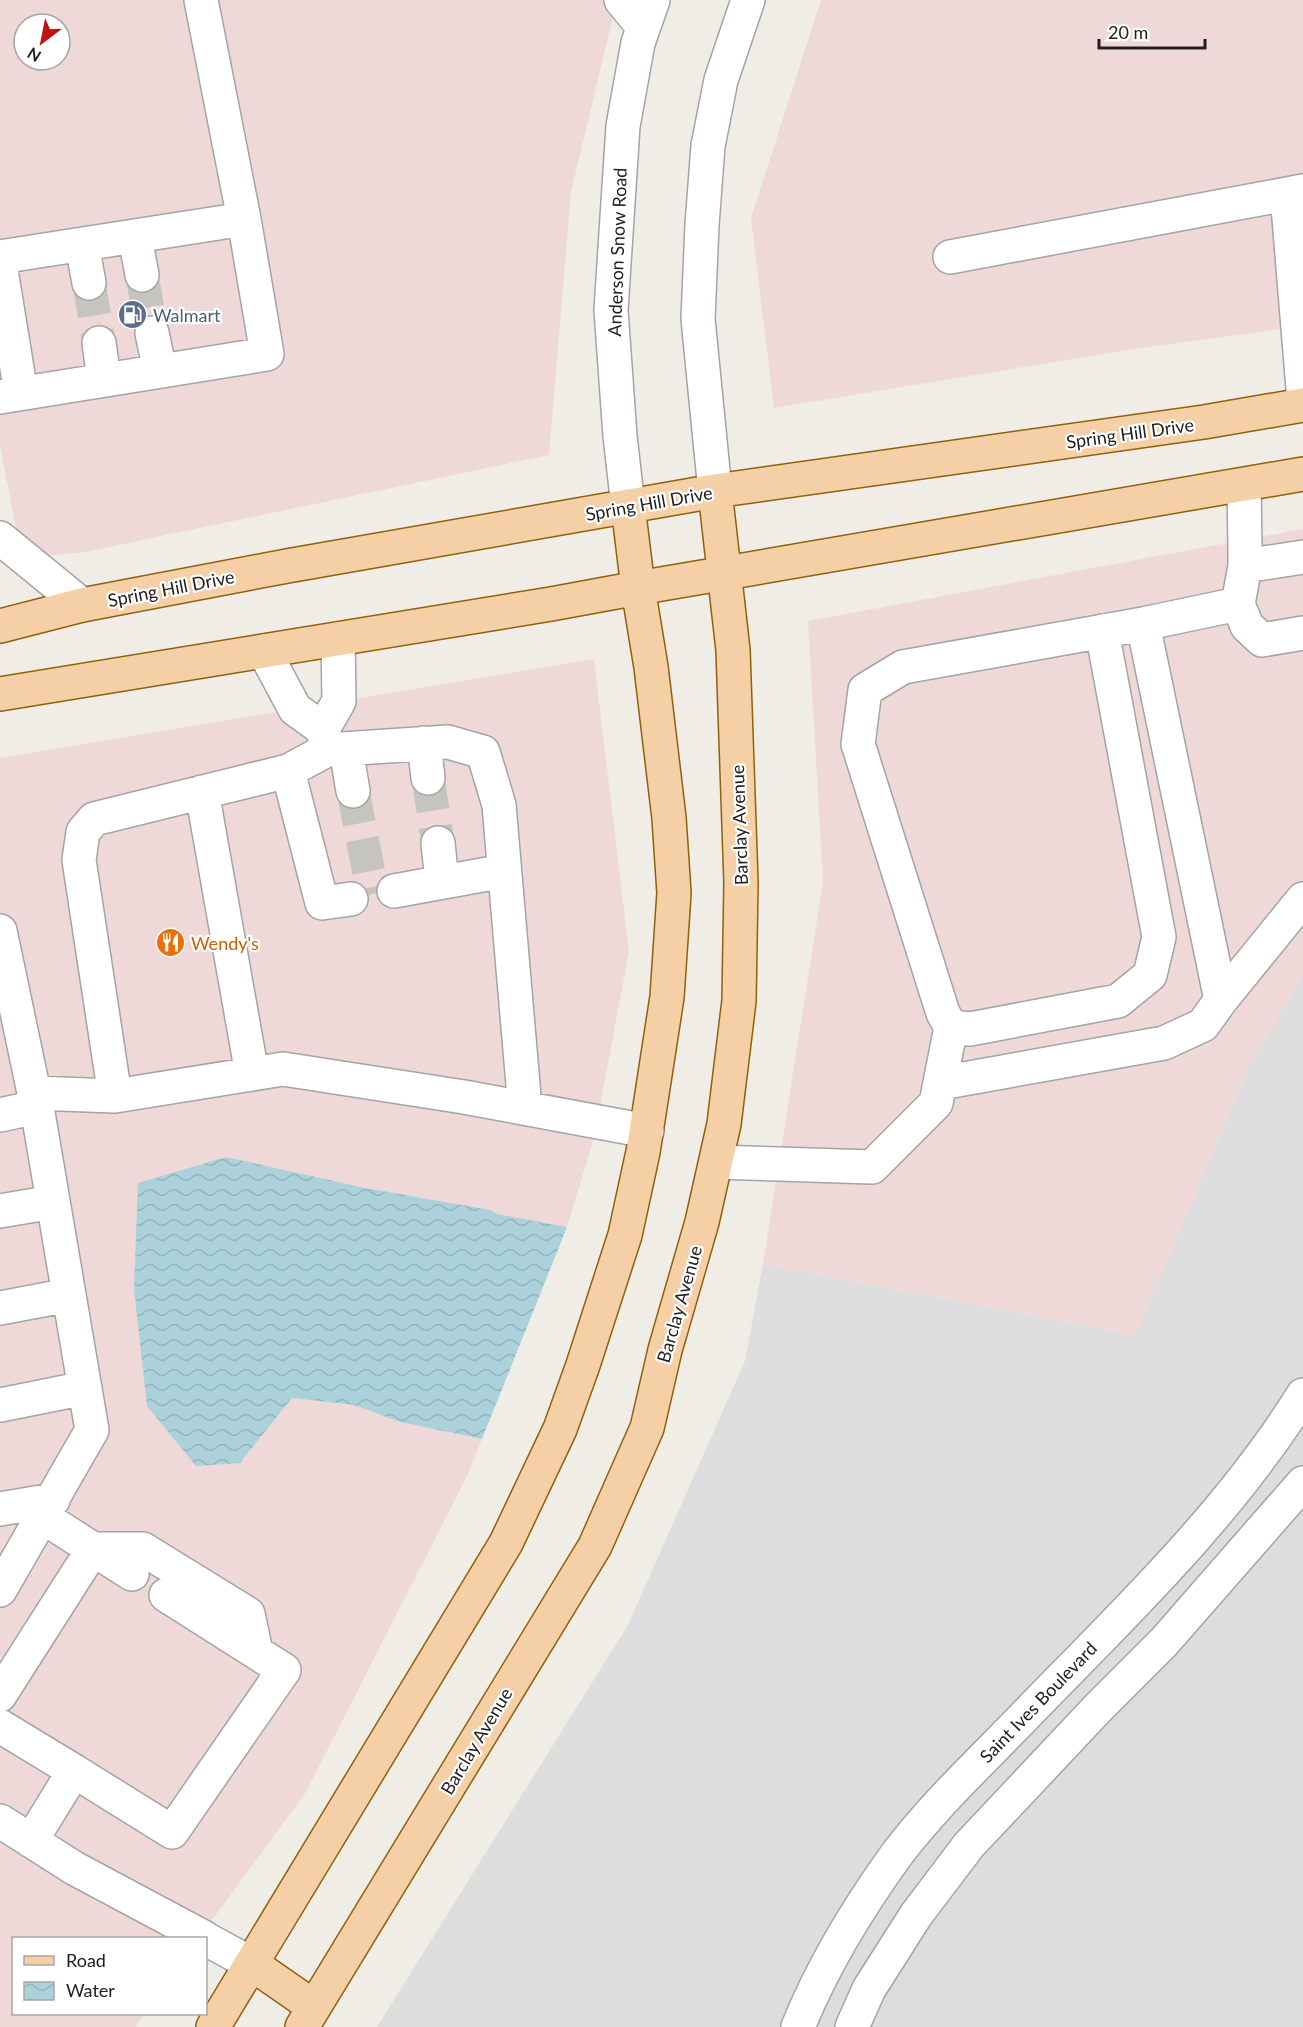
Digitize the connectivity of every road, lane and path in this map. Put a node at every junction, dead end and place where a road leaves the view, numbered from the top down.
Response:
1 (201, 0) edge
2 (621, 0) edge
3 (748, 0) edge
4 (648, 13) edge
5 (1295, 192) edge
6 (244, 219) junction
7 (135, 237) junction
8 (82, 245) junction
9 (950, 256) dead end
10 (0, 257) edge
11 (0, 264) edge
12 (142, 275) tunnel mouth
13 (89, 283) tunnel mouth
14 (152, 333) tunnel mouth
15 (99, 343) tunnel mouth
16 (160, 371) junction
17 (104, 380) junction
18 (1303, 389) edge
19 (11, 395) edge
20 (1303, 405) edge
21 (1303, 474) edge
22 (1244, 485) junction
23 (715, 491) junction
24 (628, 506) junction
25 (0, 538) edge
26 (1303, 557) edge
27 (1245, 566) junction
28 (724, 574) junction
29 (638, 588) junction
30 (1238, 604) junction
31 (82, 605) junction
32 (1143, 624) junction
33 (0, 626) edge
34 (1102, 631) junction
35 (1303, 633) edge
36 (338, 639) junction
37 (264, 651) junction
38 (0, 694) edge
39 (332, 743) junction
40 (424, 743) junction
41 (288, 771) junction
42 (428, 778) tunnel mouth
43 (353, 791) tunnel mouth
44 (202, 792) junction
45 (438, 843) tunnel mouth
46 (504, 871) junction
47 (442, 882) junction
48 (394, 891) dead end
49 (351, 898) dead end
50 (1303, 899) edge
51 (0, 931) edge
52 (1221, 1000) junction
53 (9, 1020) edge
54 (951, 1027) junction
55 (252, 1074) junction
56 (941, 1083) junction
57 (115, 1096) junction
58 (36, 1100) junction
59 (525, 1108) junction
60 (0, 1115) edge
61 (647, 1131) junction
62 (716, 1162) junction
63 (53, 1202) junction
64 (0, 1211) edge
65 (69, 1295) junction
66 (0, 1308) edge
67 (85, 1388) junction
68 (1303, 1395) edge
69 (0, 1405) edge
70 (1294, 1430) edge
71 (1303, 1483) edge
72 (48, 1508) junction
73 (0, 1509) edge
74 (93, 1550) junction
75 (132, 1574) dead end
76 (0, 1590) edge
77 (166, 1595) dead end
78 (256, 1652) junction
79 (0, 1695) edge
80 (0, 1726) edge
81 (74, 1771) junction
82 (0, 1821) edge
83 (31, 1841) junction
84 (201, 1937) edge
85 (207, 1940) edge
86 (252, 1964) junction
87 (308, 2017) edge
88 (213, 2027) edge
89 (798, 2027) edge
90 (852, 2027) edge

1 - 6 street
2 - 4 street
3 - 23 street
4 - 24 street, Anderson Snow Road
5 - 9 street
5 - 18 street
6 - 7 street
6 - 16 street
7 - 8 street
7 - 12 street
8 - 10 street
8 - 13 street
11 - 19 street
14 - 16 street
15 - 17 street
16 - 17 street
17 - 19 street
20 - 23 main road, Spring Hill Drive
21 - 22 main road
22 - 27 street
22 - 28 main road
23 - 24 main road, Spring Hill Drive
23 - 28 main road, Barclay Avenue
24 - 29 main road
24 - 31 main road, Spring Hill Drive
25 - 31 street
26 - 27 street
27 - 30 street
28 - 29 main road
28 - 62 main road, Barclay Avenue
29 - 36 main road
29 - 61 main road
30 - 32 street
30 - 35 street
31 - 33 main road, Spring Hill Drive
32 - 34 street
32 - 52 street
34 - 54 street
34 - 54 street
36 - 37 main road
36 - 39 street
37 - 38 main road
37 - 39 street
39 - 40 street
39 - 41 street
39 - 43 street
40 - 42 street
40 - 46 street
41 - 44 street
41 - 49 street
44 - 55 street
44 - 57 street
45 - 47 street
46 - 47 street
46 - 59 street
47 - 48 street
50 - 52 street
51 - 53 street
52 - 56 street
53 - 58 street
54 - 56 street
55 - 57 street
55 - 59 street
56 - 62 street
57 - 58 street
58 - 60 street
58 - 63 street
59 - 61 street
61 - 86 main road
62 - 87 main road, Barclay Avenue
63 - 64 street
63 - 65 street
65 - 66 street
65 - 67 street
67 - 69 street
67 - 72 street
68 - 70 street, Saint Ives Boulevard
70 - 89 street, Saint Ives Boulevard
71 - 90 street
72 - 73 street
72 - 74 street
72 - 76 street
74 - 75 street
74 - 78 street
74 - 79 street
77 - 78 street
78 - 81 street
80 - 81 street
81 - 83 street
82 - 83 street
83 - 84 street
85 - 86 street
86 - 87 main road
86 - 88 main road

